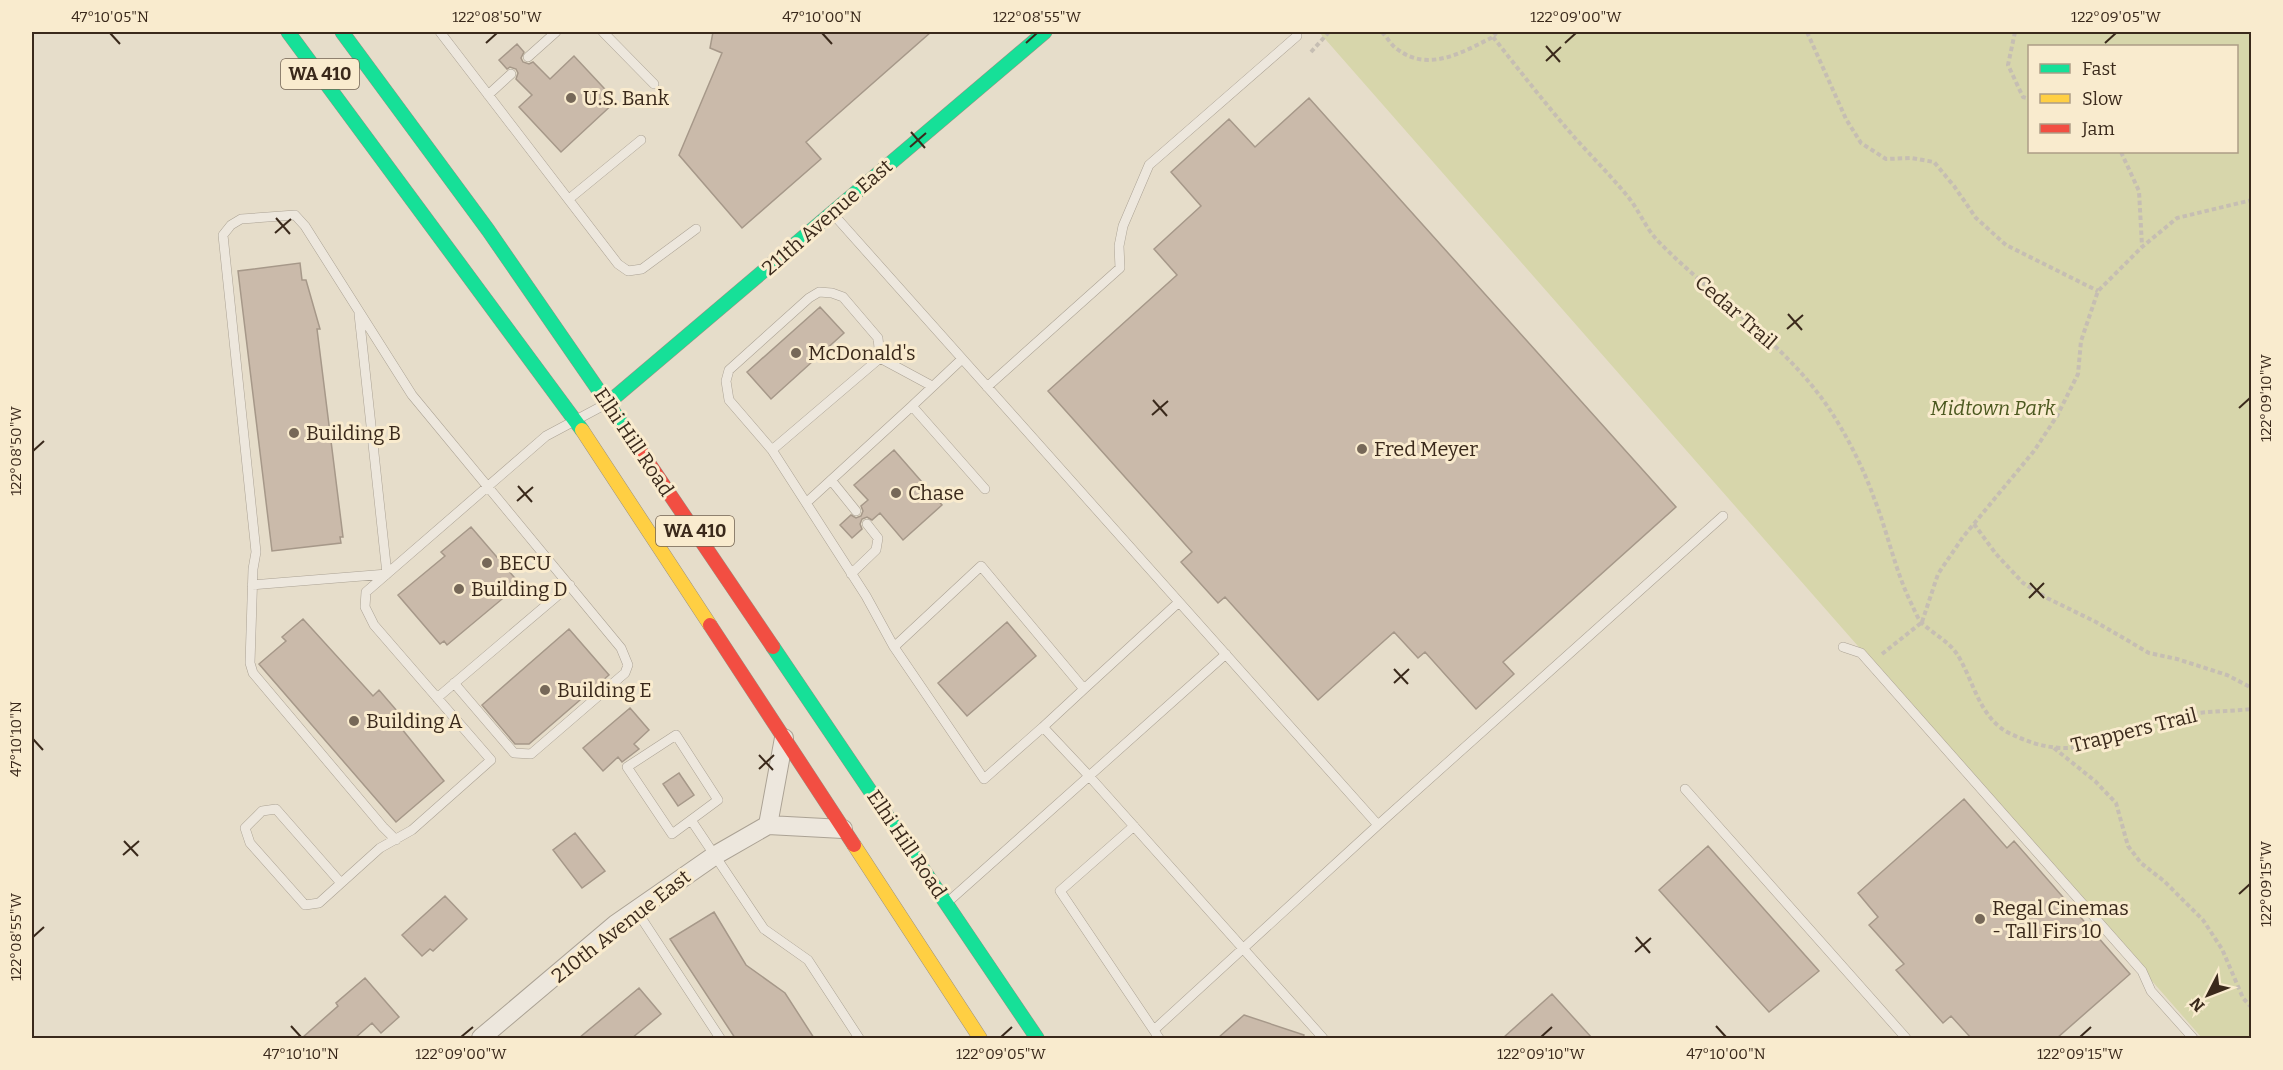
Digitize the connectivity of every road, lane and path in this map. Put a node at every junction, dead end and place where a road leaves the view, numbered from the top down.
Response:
1 (288, 32) edge
2 (342, 32) edge
3 (440, 32) edge
4 (556, 32) edge
5 (603, 32) edge
6 (1045, 32) edge
7 (1329, 32) edge
8 (1382, 32) edge
9 (1497, 32) edge
10 (1807, 32) edge
11 (2014, 32) edge
12 (1297, 36) dead end
13 (1492, 37) junction
14 (1311, 52) dead end
15 (528, 57) dead end
16 (511, 74) dead end
17 (654, 84) dead end
18 (488, 95) junction
19 (2028, 98) edge
20 (641, 140) dead end
21 (2121, 153) edge
22 (569, 199) junction
23 (2252, 200) edge
24 (832, 213) junction
25 (696, 229) dead end
26 (2142, 247) junction
27 (2098, 291) junction
28 (359, 311) junction
29 (880, 358) junction
30 (962, 359) junction
31 (932, 386) junction
32 (987, 387) junction
33 (608, 403) junction
34 (912, 406) junction
35 (576, 420) junction
36 (772, 450) junction
37 (831, 480) junction
38 (489, 485) junction
39 (985, 489) dead end
40 (806, 503) junction
41 (856, 511) dead end
42 (1723, 516) dead end
43 (1974, 524) junction
44 (867, 525) dead end
45 (387, 574) junction
46 (851, 574) junction
47 (252, 585) junction
48 (570, 585) junction
49 (1179, 602) junction
50 (1922, 623) junction
51 (1843, 646) dead end
52 (894, 647) junction
53 (1226, 654) junction
54 (1870, 663) junction
55 (454, 683) junction
56 (2252, 688) edge
57 (1084, 689) junction
58 (437, 698) junction
59 (2252, 709) edge
60 (1043, 727) junction
61 (784, 738) junction
62 (2053, 747) junction
63 (1090, 777) junction
64 (1685, 789) dead end
65 (691, 820) junction
66 (768, 825) junction
67 (1378, 825) junction
68 (1134, 826) junction
69 (843, 829) junction
70 (396, 840) junction
71 (714, 856) junction
72 (341, 883) junction
73 (947, 903) junction
74 (636, 910) junction
75 (1242, 948) junction
76 (2252, 1008) edge
77 (1156, 1034) edge
78 (482, 1038) edge
79 (720, 1038) edge
80 (859, 1038) edge
81 (980, 1038) edge
82 (1037, 1038) edge
83 (1323, 1038) edge
84 (1906, 1038) edge
85 (2193, 1038) edge

1 - 35 main road, Elhi Hill Road / WA 410
2 - 33 main road, Elhi Hill Road / WA 410
3 - 18 lane
4 - 15 lane
5 - 17 lane
6 - 24 main road, 211th Avenue East
7 - 14 path
8 - 13 path
9 - 13 path
10 - 27 path
11 - 19 path
12 - 32 lane
13 - 50 path, Cedar Trail
16 - 18 lane
18 - 22 lane
20 - 22 lane
21 - 26 path
22 - 25 lane
23 - 26 path
24 - 30 lane
24 - 33 main road, 211th Avenue East
26 - 27 path
27 - 43 path
28 - 38 lane
28 - 45 lane
28 - 47 lane
29 - 31 lane
29 - 36 lane
29 - 36 lane
30 - 31 lane
30 - 32 lane
31 - 34 lane
32 - 49 lane
33 - 35 lane
33 - 73 main road, Elhi Hill Road / WA 410
34 - 37 lane
34 - 39 lane
35 - 38 lane
35 - 61 main road, Elhi Hill Road / WA 410
36 - 40 lane
37 - 40 lane
37 - 41 lane
38 - 45 lane
38 - 48 lane
40 - 46 lane
42 - 67 lane
43 - 50 path
43 - 56 path
44 - 46 lane
45 - 47 lane
45 - 58 lane
46 - 52 lane
47 - 70 lane
48 - 55 lane
48 - 55 lane
49 - 53 lane
49 - 57 lane
50 - 54 path
50 - 62 path, Trappers Trail
51 - 54 lane
52 - 57 lane
52 - 60 lane
53 - 63 lane
53 - 67 lane
54 - 85 lane
55 - 58 lane
57 - 60 lane
58 - 70 lane
59 - 62 path, Trappers Trail
60 - 63 lane
61 - 66 street
61 - 69 main road, Elhi Hill Road / WA 410
62 - 76 path, Trappers Trail
63 - 68 lane
63 - 73 lane
64 - 84 lane
65 - 65 lane
65 - 71 lane
66 - 69 street
66 - 71 street, 210th Avenue East
67 - 75 lane
68 - 75 lane
68 - 77 lane
69 - 81 main road, Elhi Hill Road / WA 410
70 - 72 lane
71 - 74 street, 210th Avenue East
71 - 80 lane
72 - 72 lane
73 - 82 main road, Elhi Hill Road / WA 410
74 - 78 street, 210th Avenue East
74 - 79 lane
75 - 77 lane
75 - 83 lane

